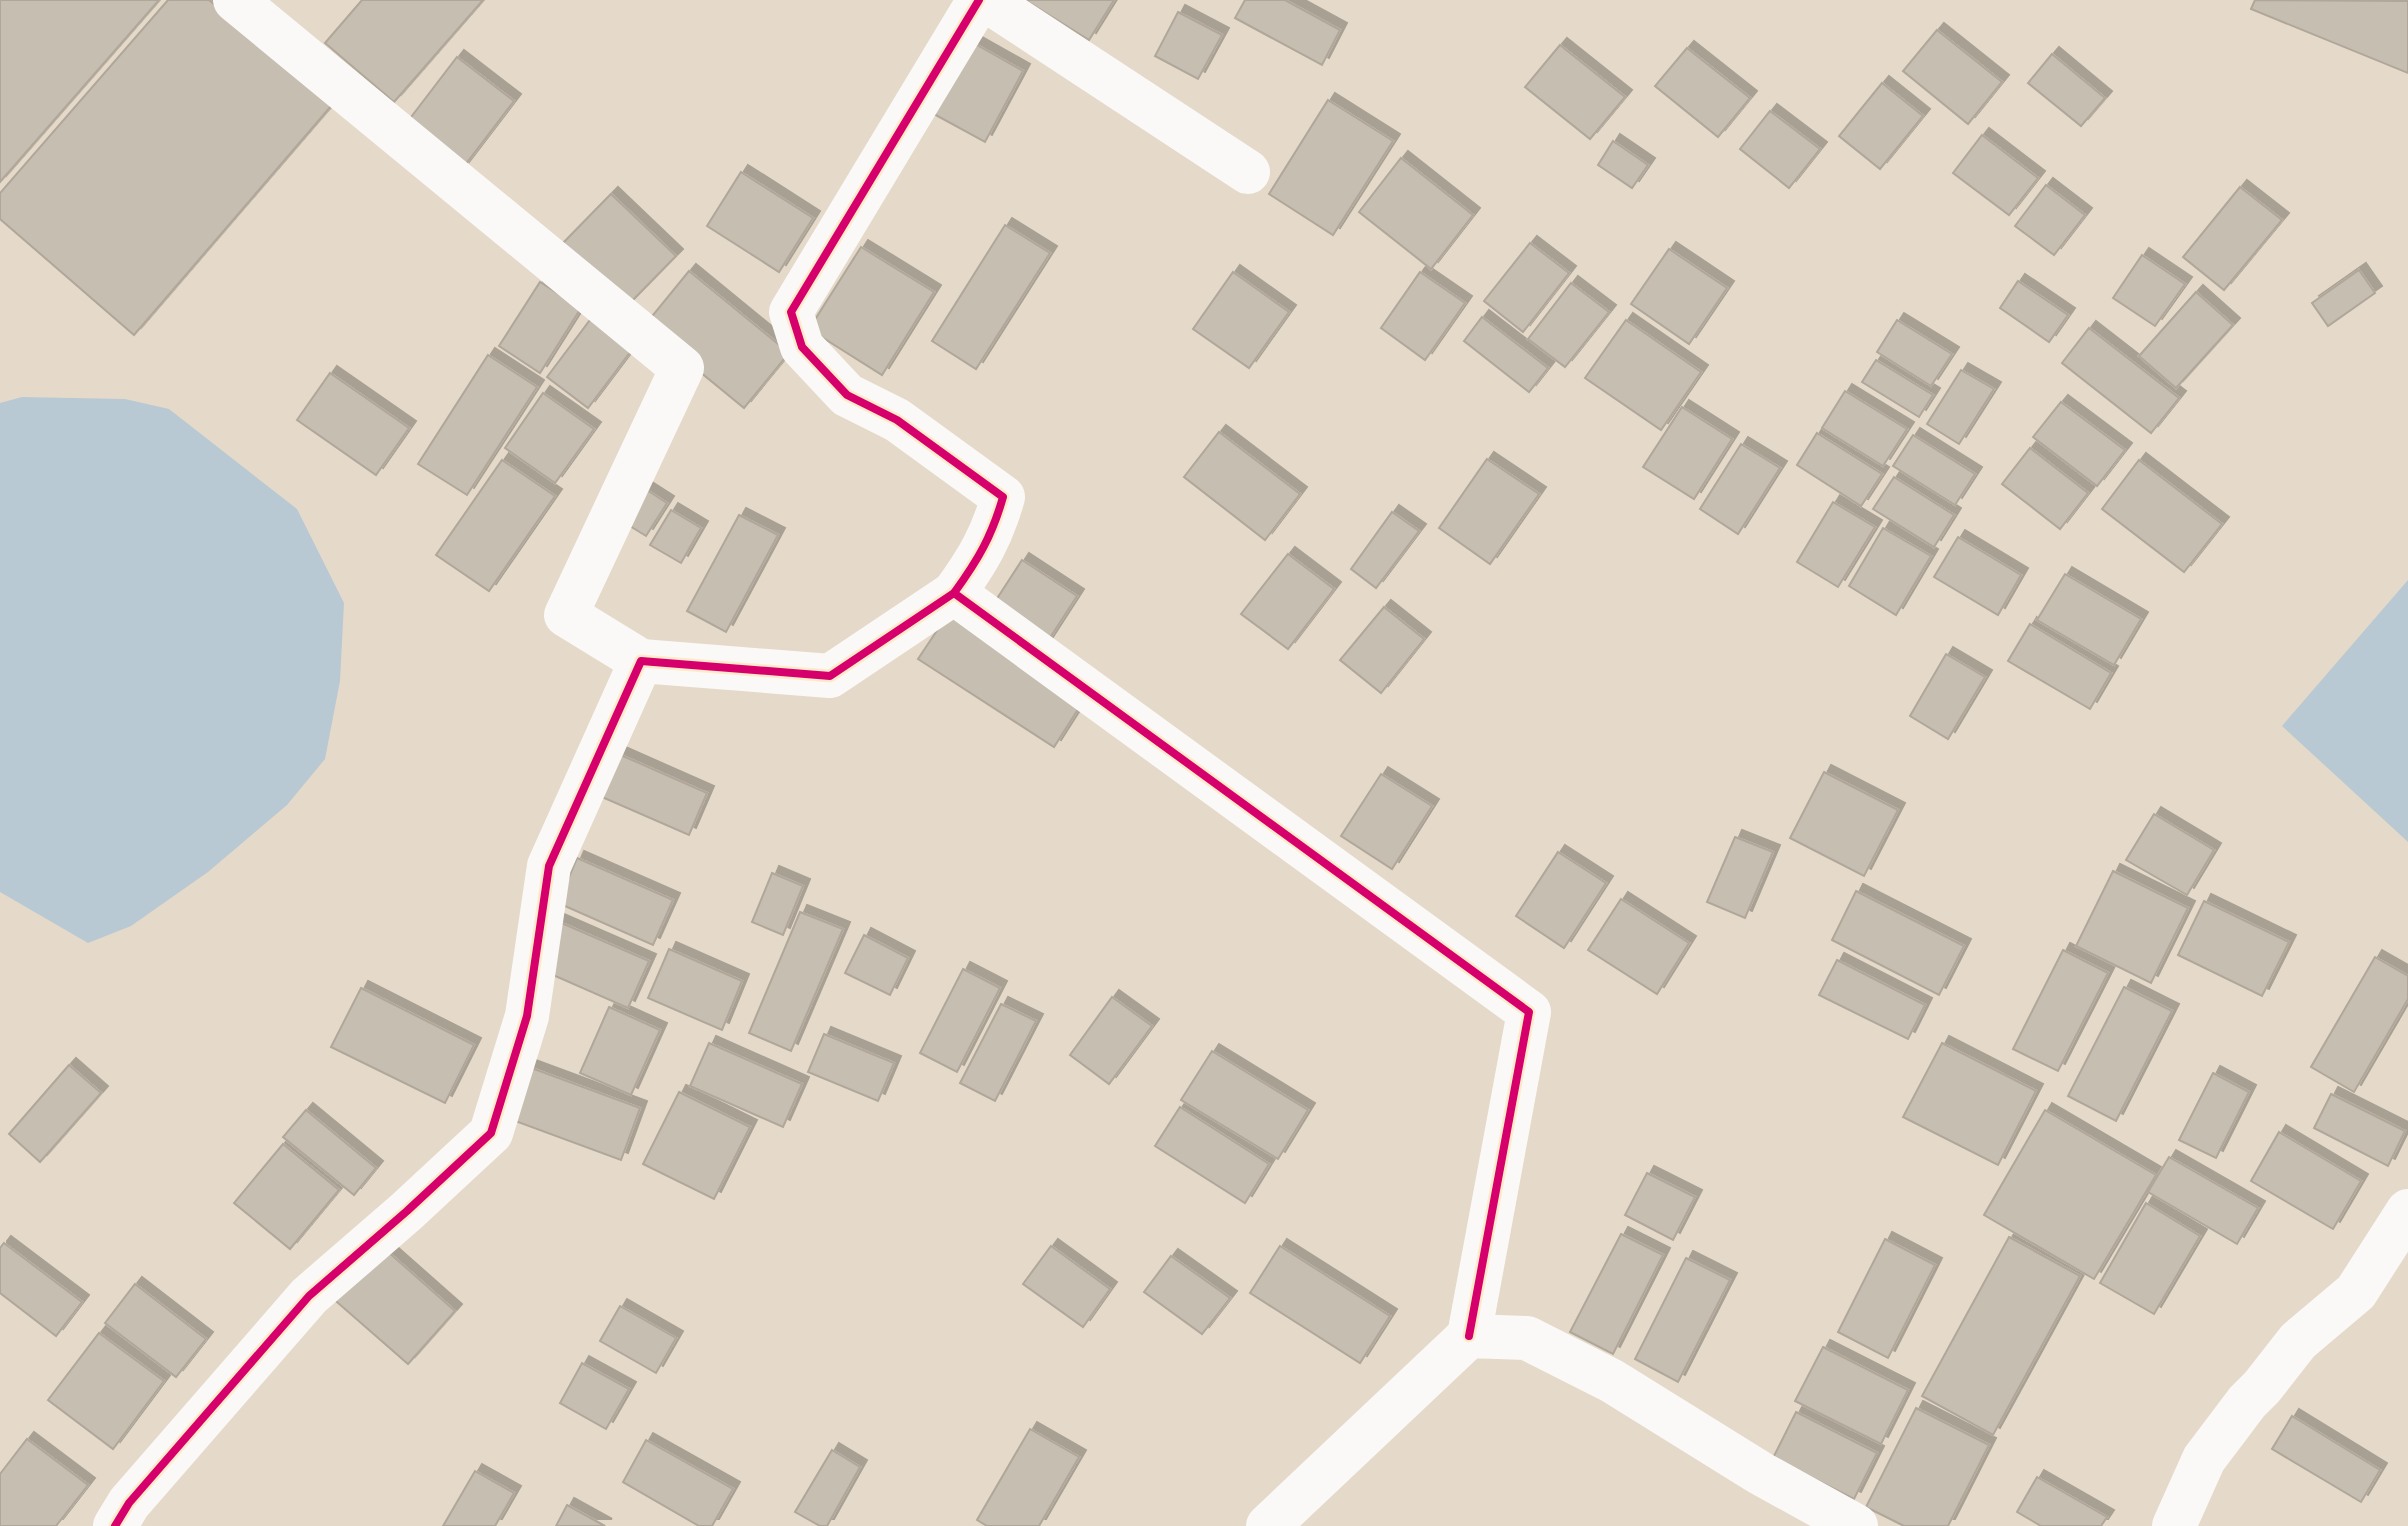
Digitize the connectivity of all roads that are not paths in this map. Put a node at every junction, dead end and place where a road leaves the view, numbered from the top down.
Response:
1 (235, 0) edge
2 (979, 0) edge
3 (986, 0) edge
4 (1248, 172) dead end
5 (954, 593) junction
6 (641, 661) junction
7 (2408, 1211) edge
8 (1469, 1336) junction
9 (115, 1526) edge
10 (1268, 1526) edge
11 (1856, 1526) edge
12 (2174, 1526) edge

1 - 6 street
2 - 5 street
3 - 4 street
5 - 6 street
5 - 8 street
6 - 9 street
7 - 12 street
8 - 10 street
8 - 11 street

